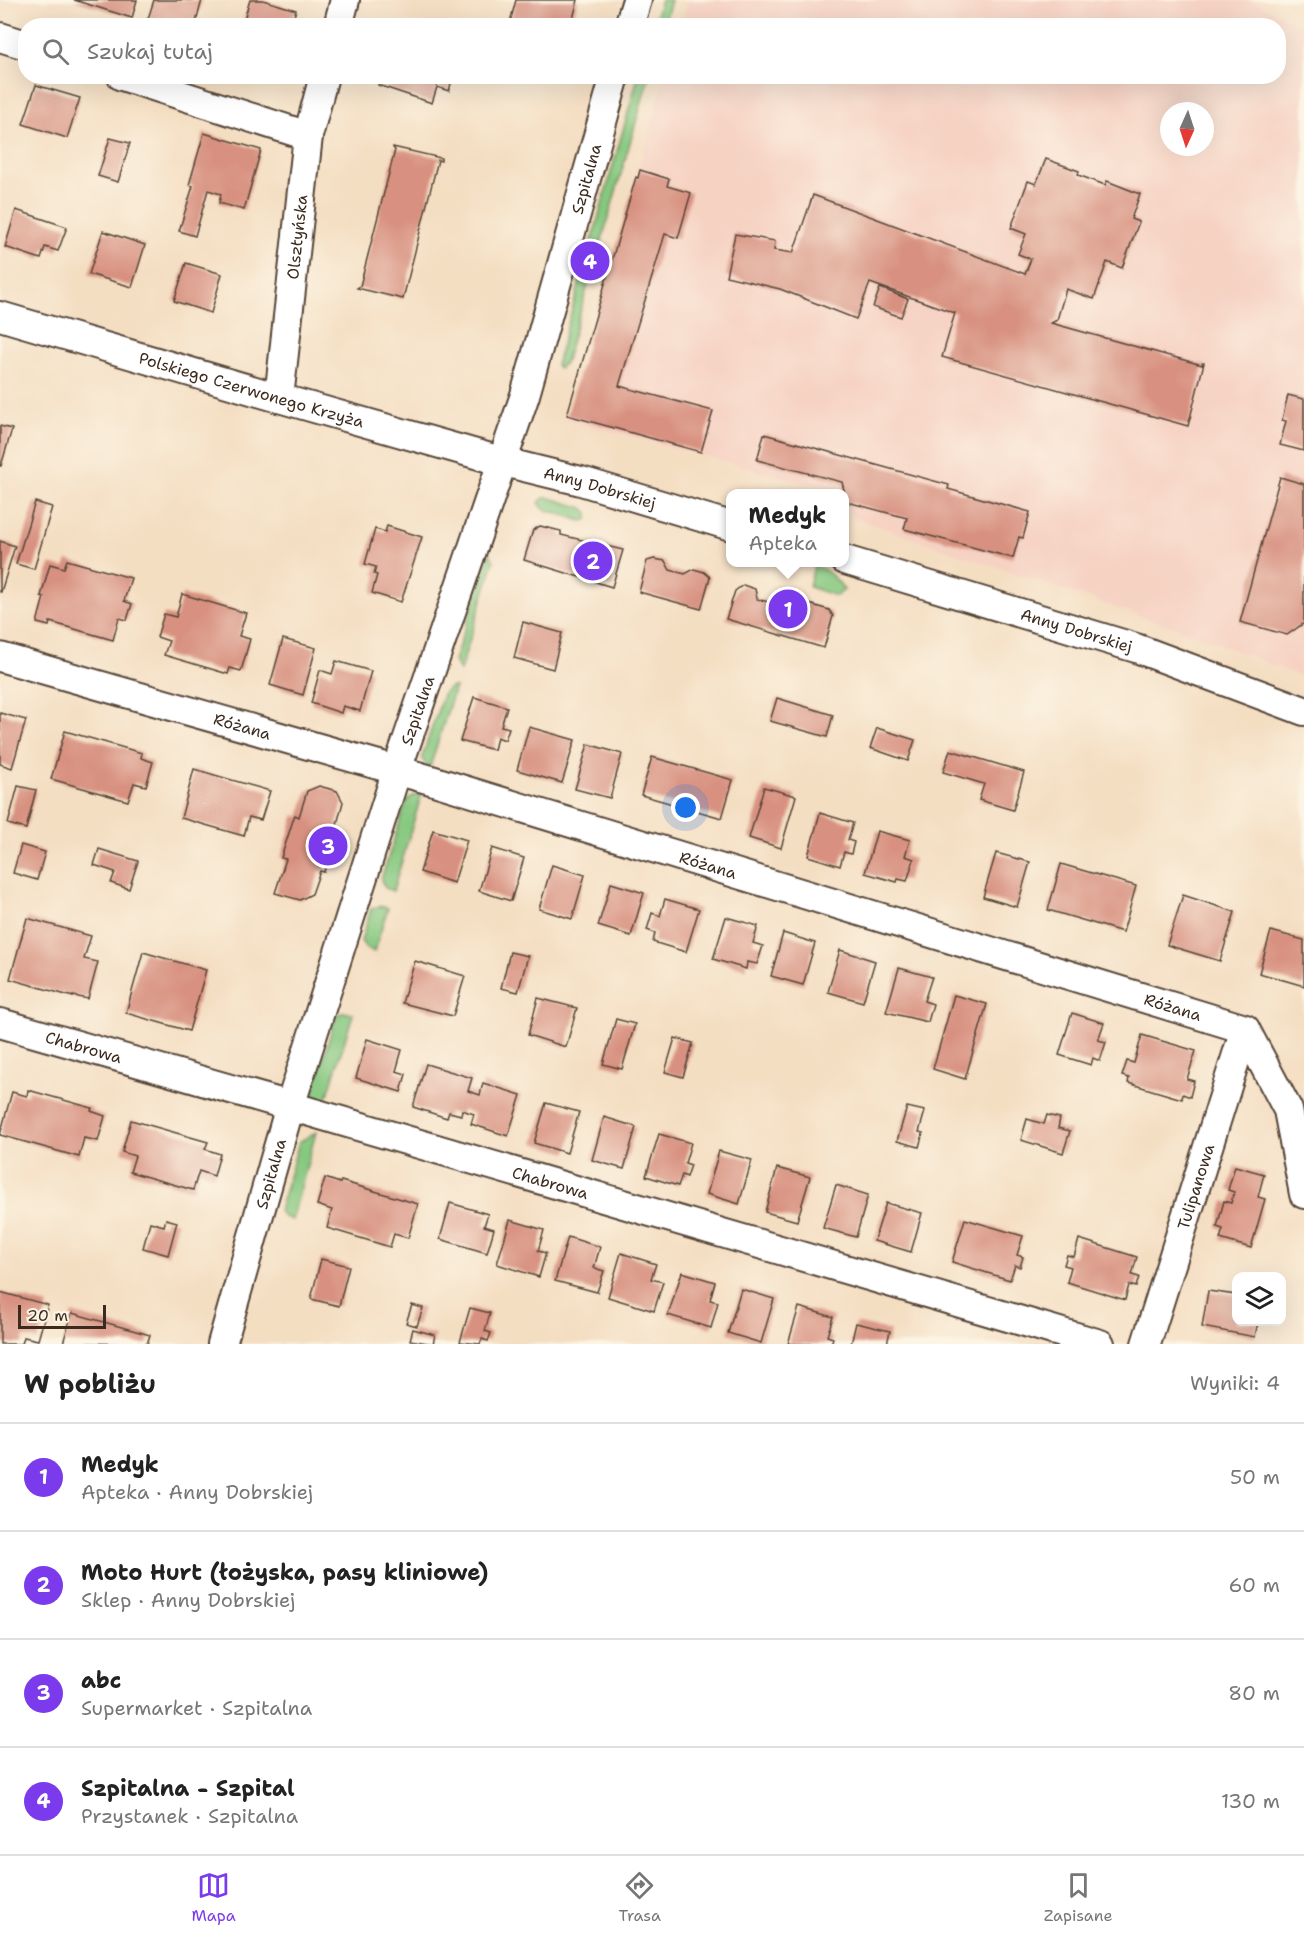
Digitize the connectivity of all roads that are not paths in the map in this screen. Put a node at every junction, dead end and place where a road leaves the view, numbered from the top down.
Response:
1 (345, 0) edge
2 (637, 0) edge
3 (340, 18) edge
4 (632, 18) edge
5 (0, 37) edge
6 (18, 43) edge
7 (147, 84) edge
8 (322, 84) edge
9 (613, 84) edge
10 (308, 136) junction
11 (0, 316) edge
12 (279, 398) junction
13 (504, 462) junction
14 (726, 524) edge
15 (849, 561) edge
16 (0, 657) edge
17 (1304, 711) edge
18 (398, 770) junction
19 (0, 1023) edge
20 (1245, 1029) junction
21 (290, 1106) junction
22 (1304, 1194) edge
23 (222, 1344) edge
24 (1100, 1344) edge
25 (1146, 1344) edge

1 - 3 street
2 - 4 street
5 - 6 street
7 - 10 street
8 - 10 street, Olsztyńska
9 - 13 street, Szpitalna
10 - 12 street, Olsztyńska
11 - 12 street, Polskiego Czerwonego Krzyża
12 - 13 street, Polskiego Czerwonego Krzyża
13 - 14 street, Anny Dobrskiej
13 - 18 street, Szpitalna
15 - 17 street, Anny Dobrskiej
16 - 18 street, Różana
18 - 20 street, Różana
18 - 21 street, Szpitalna
19 - 21 street, Chabrowa
20 - 22 street
20 - 25 street, Tulipanowa
21 - 23 street, Szpitalna
21 - 24 street, Chabrowa

